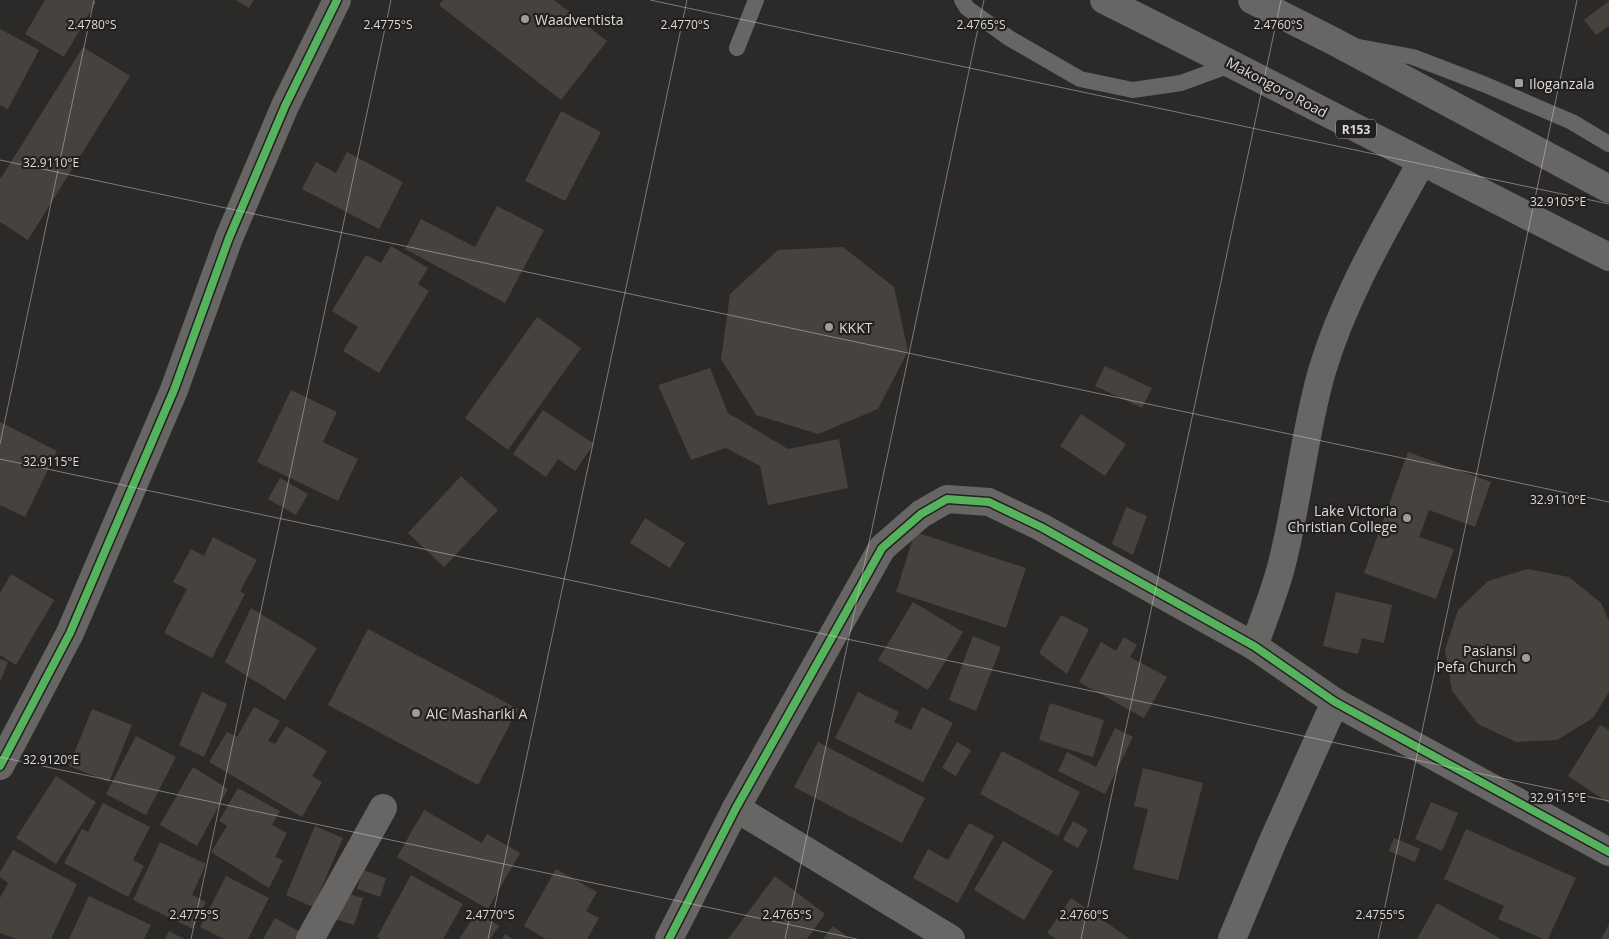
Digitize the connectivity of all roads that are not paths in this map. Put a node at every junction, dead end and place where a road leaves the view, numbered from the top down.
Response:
1 (337, 0) edge
2 (756, 0) edge
3 (962, 0) edge
4 (1104, 0) edge
5 (1252, 0) edge
6 (1335, 42) junction
7 (737, 48) dead end
8 (1233, 64) junction
9 (1609, 144) edge
10 (1421, 163) junction
11 (1609, 189) edge
12 (1609, 257) edge
13 (1254, 646) junction
14 (1335, 702) junction
15 (0, 766) edge
16 (383, 808) dead end
17 (736, 808) junction
18 (1609, 852) edge
19 (310, 939) edge
20 (668, 939) edge
21 (951, 939) edge
22 (1232, 939) edge

1 - 15 street
2 - 7 lane
3 - 8 lane
4 - 8 main road, Makongoro Road / R153
5 - 6 main road
6 - 9 lane
6 - 11 main road
8 - 10 main road, Makongoro Road / R153
10 - 12 main road, Makongoro Road / R153
10 - 13 street
13 - 14 street
13 - 17 street
14 - 18 street
14 - 22 street
16 - 19 street
17 - 20 street
17 - 21 street

